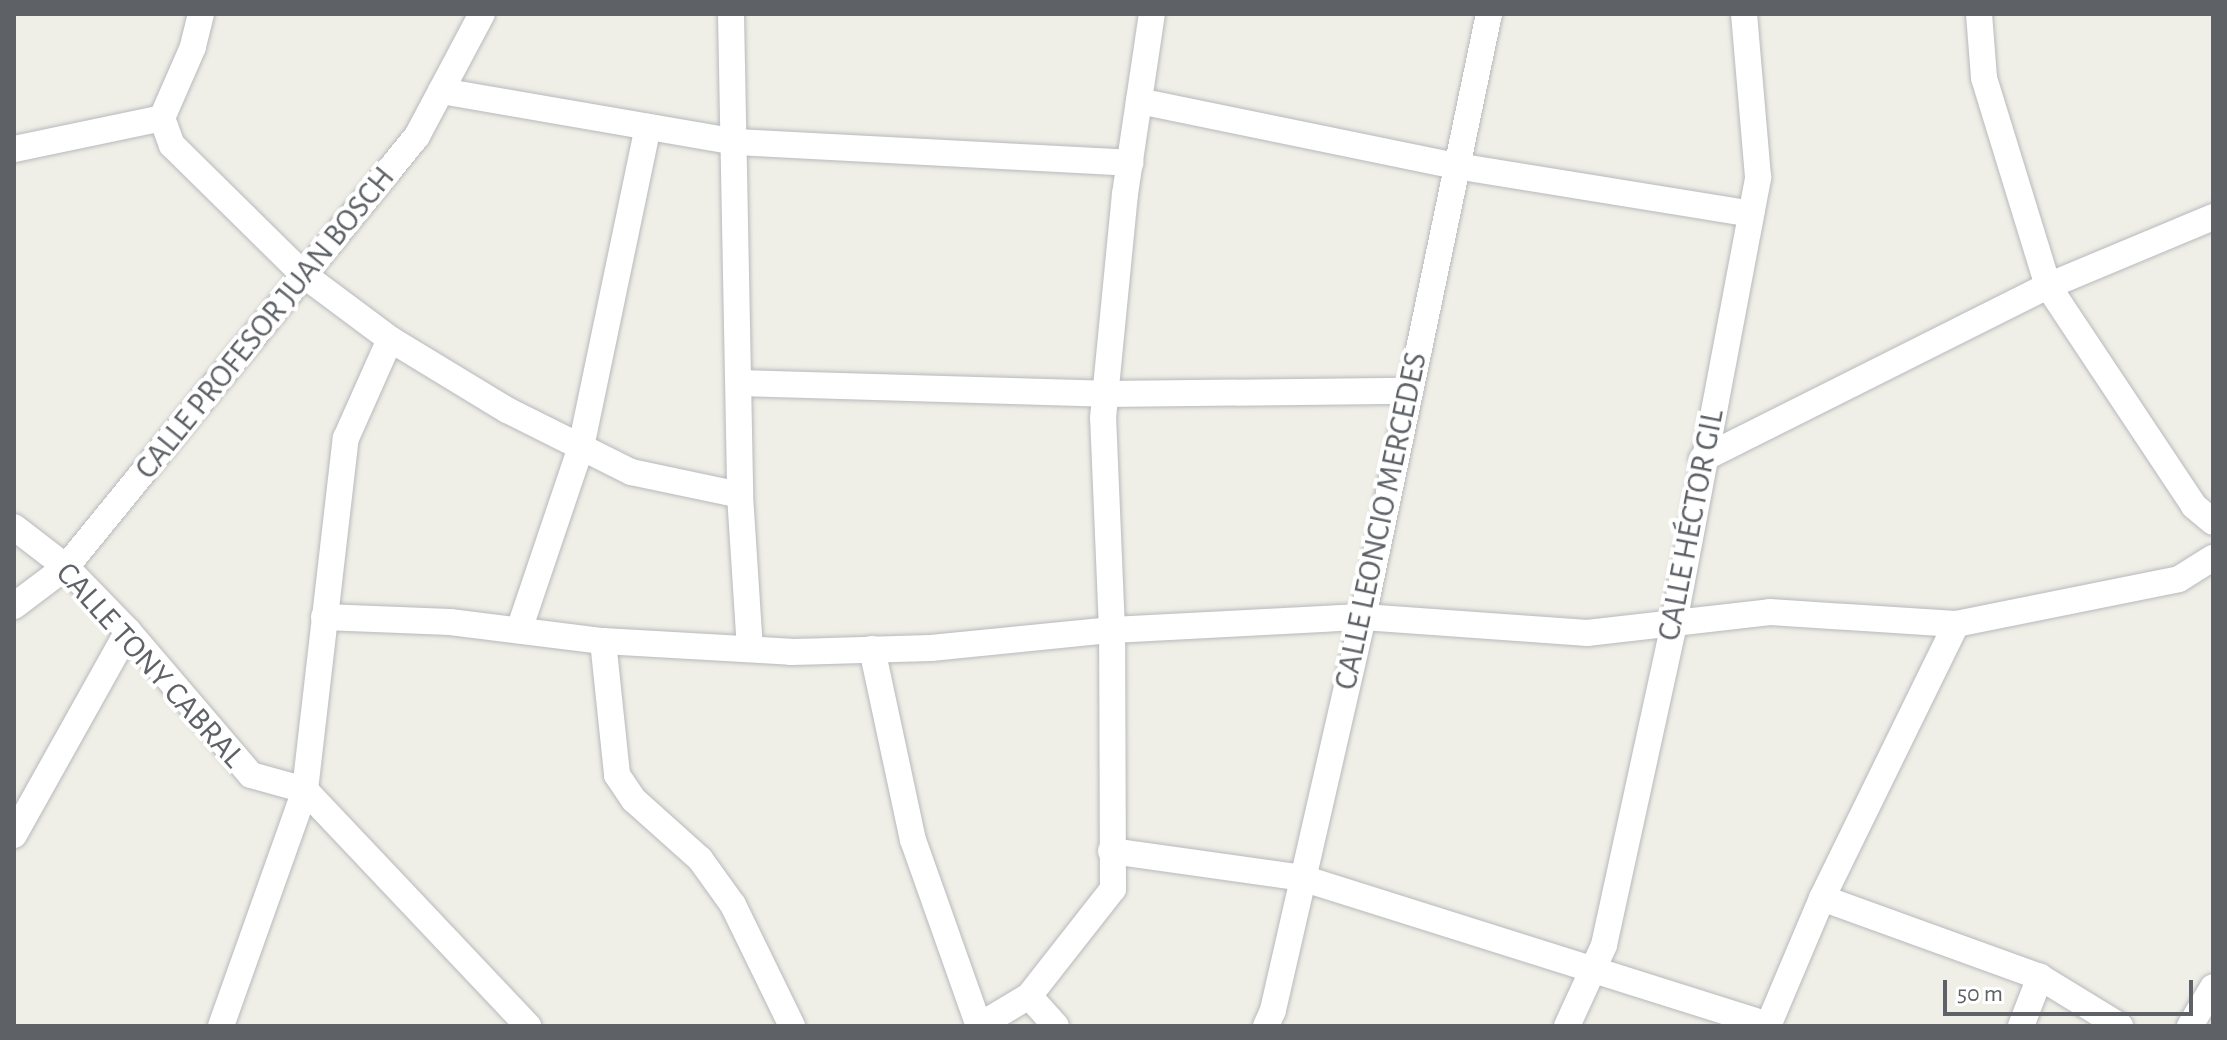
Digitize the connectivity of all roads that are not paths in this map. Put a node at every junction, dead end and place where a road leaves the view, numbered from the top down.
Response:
1 (201, 14) edge
2 (482, 14) edge
3 (731, 14) edge
4 (1152, 14) edge
5 (1489, 14) edge
6 (1744, 14) edge
7 (1979, 14) edge
8 (441, 91) junction
9 (1139, 101) junction
10 (162, 118) junction
11 (648, 127) junction
12 (735, 142) junction
13 (14, 149) edge
14 (1130, 163) junction
15 (1456, 166) junction
16 (1751, 214) junction
17 (2213, 217) edge
18 (304, 275) junction
19 (2048, 286) junction
20 (390, 339) junction
21 (739, 383) junction
22 (1408, 391) junction
23 (1105, 394) junction
24 (581, 447) junction
25 (1702, 459) junction
26 (740, 495) junction
27 (2213, 522) edge
28 (14, 527) edge
29 (2213, 558) edge
30 (66, 567) junction
31 (14, 606) edge
32 (324, 617) junction
33 (1363, 617) junction
34 (1674, 623) junction
35 (1956, 624) junction
36 (519, 630) junction
37 (1112, 630) junction
38 (128, 631) junction
39 (603, 641) junction
40 (750, 649) junction
41 (872, 649) junction
42 (305, 790) junction
43 (14, 835) edge
44 (1111, 851) junction
45 (1302, 878) junction
46 (1822, 898) junction
47 (1593, 969) junction
48 (2040, 977) junction
49 (2213, 987) edge
50 (1029, 996) junction
51 (1768, 1025) edge
52 (221, 1026) edge
53 (528, 1026) edge
54 (792, 1026) edge
55 (979, 1026) edge
56 (1056, 1026) edge
57 (1266, 1026) edge
58 (1567, 1026) edge
59 (2021, 1026) edge
60 (2120, 1026) edge
61 (2190, 1026) edge

1 - 10 street
2 - 8 street, CALLE PROFESOR JUAN BOSCH
3 - 12 street
4 - 9 street
5 - 15 street, CALLE LEONCIO MERCEDES
6 - 16 street, CALLE HÉCTOR GIL
7 - 19 street
8 - 11 street
8 - 18 street, CALLE PROFESOR JUAN BOSCH
9 - 14 street
9 - 15 street
10 - 13 street
10 - 18 street
11 - 12 street
11 - 24 street
12 - 14 street
12 - 21 street
14 - 23 street
15 - 16 street
15 - 22 street, CALLE LEONCIO MERCEDES
16 - 25 street, CALLE HÉCTOR GIL
17 - 19 street
18 - 20 street
18 - 30 street, CALLE PROFESOR JUAN BOSCH
19 - 25 street
19 - 27 street
20 - 24 street
20 - 32 street
21 - 23 street
21 - 26 street
22 - 23 street
22 - 33 street, CALLE LEONCIO MERCEDES
23 - 37 street
24 - 26 street
24 - 36 street
25 - 34 street, CALLE HÉCTOR GIL
26 - 40 street
28 - 30 street, CALLE TONY CABRAL
29 - 35 street
30 - 31 street, CALLE PROFESOR JUAN BOSCH
30 - 38 street, CALLE TONY CABRAL
32 - 36 street
32 - 42 street
33 - 34 street
33 - 37 street
33 - 45 street, CALLE LEONCIO MERCEDES
34 - 35 street
34 - 47 street, CALLE HÉCTOR GIL
35 - 46 street
36 - 39 street
37 - 41 street
37 - 44 street
38 - 42 street, CALLE TONY CABRAL
38 - 43 street
39 - 40 street
39 - 54 street
40 - 41 street
41 - 55 street
42 - 52 street
42 - 53 street
44 - 45 street
44 - 50 street
45 - 47 street
45 - 57 street, CALLE LEONCIO MERCEDES
46 - 48 street
46 - 51 street
47 - 51 street
47 - 58 street, CALLE HÉCTOR GIL
48 - 59 street
48 - 60 street
49 - 61 street
50 - 55 street
50 - 56 street

